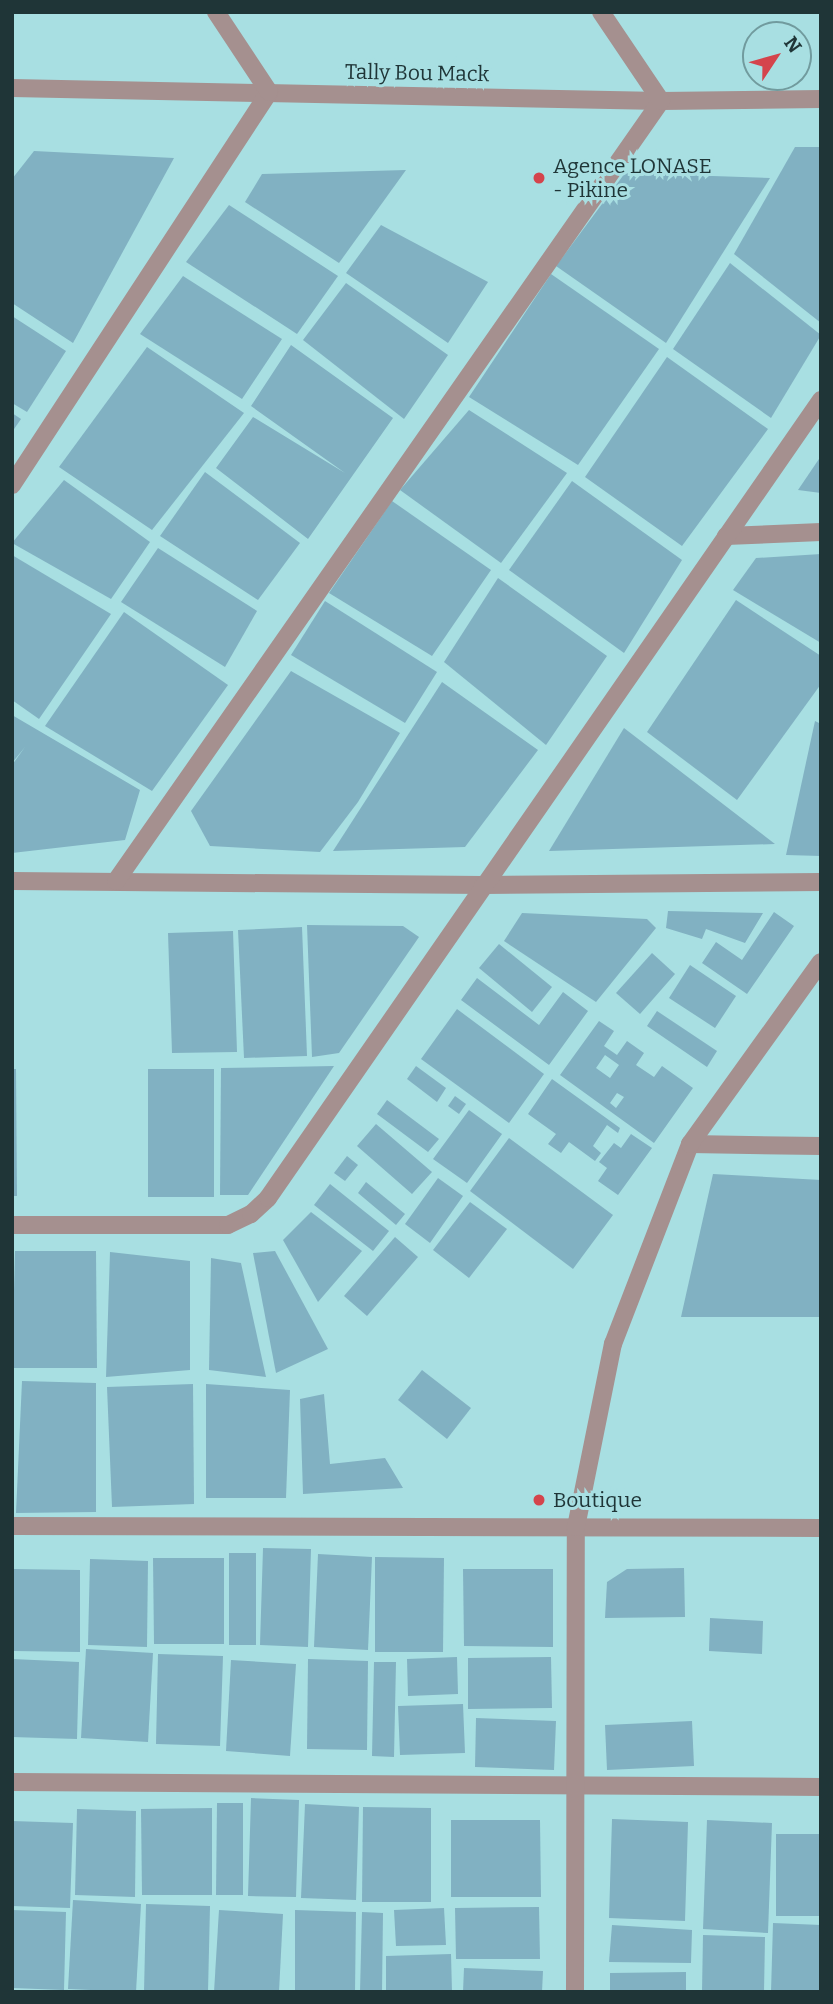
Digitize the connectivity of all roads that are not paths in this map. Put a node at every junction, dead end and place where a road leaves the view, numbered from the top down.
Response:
1 (216, 12) edge
2 (601, 12) edge
3 (12, 88) edge
4 (269, 92) junction
5 (821, 99) edge
6 (661, 101) junction
7 (821, 400) edge
8 (12, 485) edge
9 (821, 532) edge
10 (726, 536) junction
11 (12, 881) edge
12 (117, 881) junction
13 (821, 882) edge
14 (482, 886) junction
15 (821, 962) edge
16 (690, 1144) junction
17 (821, 1146) edge
18 (12, 1225) edge
19 (12, 1525) edge
20 (576, 1527) junction
21 (821, 1528) edge
22 (12, 1782) edge
23 (576, 1785) junction
24 (821, 1787) edge
25 (575, 1992) edge

1 - 4 street
2 - 6 street
3 - 4 street, Tally Bou Mack
4 - 6 street, Tally Bou Mack
4 - 8 street
5 - 6 street, Tally Bou Mack
6 - 12 street
7 - 10 street
9 - 10 street
10 - 14 street
11 - 12 street
12 - 14 street
13 - 14 street
14 - 18 street
15 - 16 street
16 - 17 street
16 - 20 street
19 - 20 street
20 - 21 street
20 - 23 street
22 - 23 street
23 - 24 street
23 - 25 street

